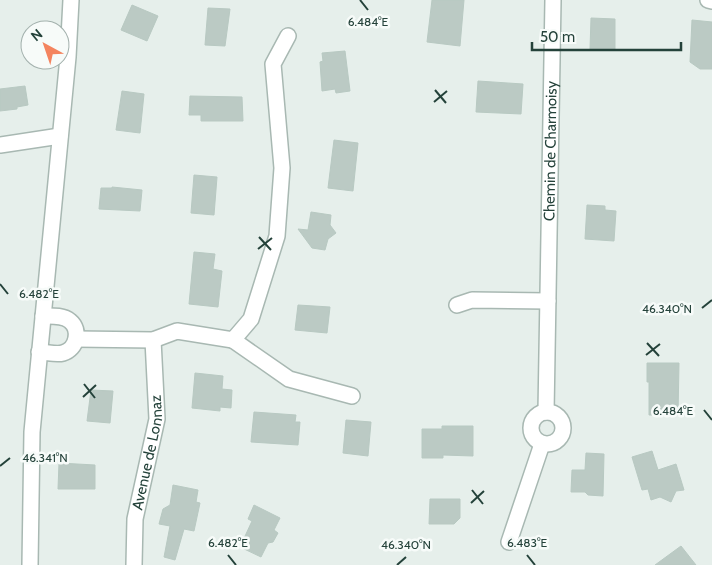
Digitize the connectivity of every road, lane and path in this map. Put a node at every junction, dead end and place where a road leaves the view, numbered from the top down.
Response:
1 (71, 0) edge
2 (553, 0) edge
3 (288, 36) dead end
4 (60, 136) junction
5 (0, 145) edge
6 (548, 301) junction
7 (457, 305) dead end
8 (43, 316) junction
9 (76, 339) junction
10 (153, 340) junction
11 (233, 340) junction
12 (40, 352) junction
13 (352, 396) dead end
14 (546, 412) junction
15 (542, 444) junction
16 (509, 542) dead end
17 (30, 565) edge
18 (134, 565) edge

1 - 4 street
2 - 6 street, Chemin de Charmoisy
3 - 11 street
4 - 5 street
4 - 8 street
6 - 7 street
6 - 14 street, Chemin de Charmoisy
8 - 9 street
8 - 12 street
9 - 10 street
9 - 12 street
10 - 11 street
10 - 18 street, Avenue de Lonnaz
11 - 13 street
12 - 17 street
14 - 15 street
14 - 15 street
15 - 16 street

